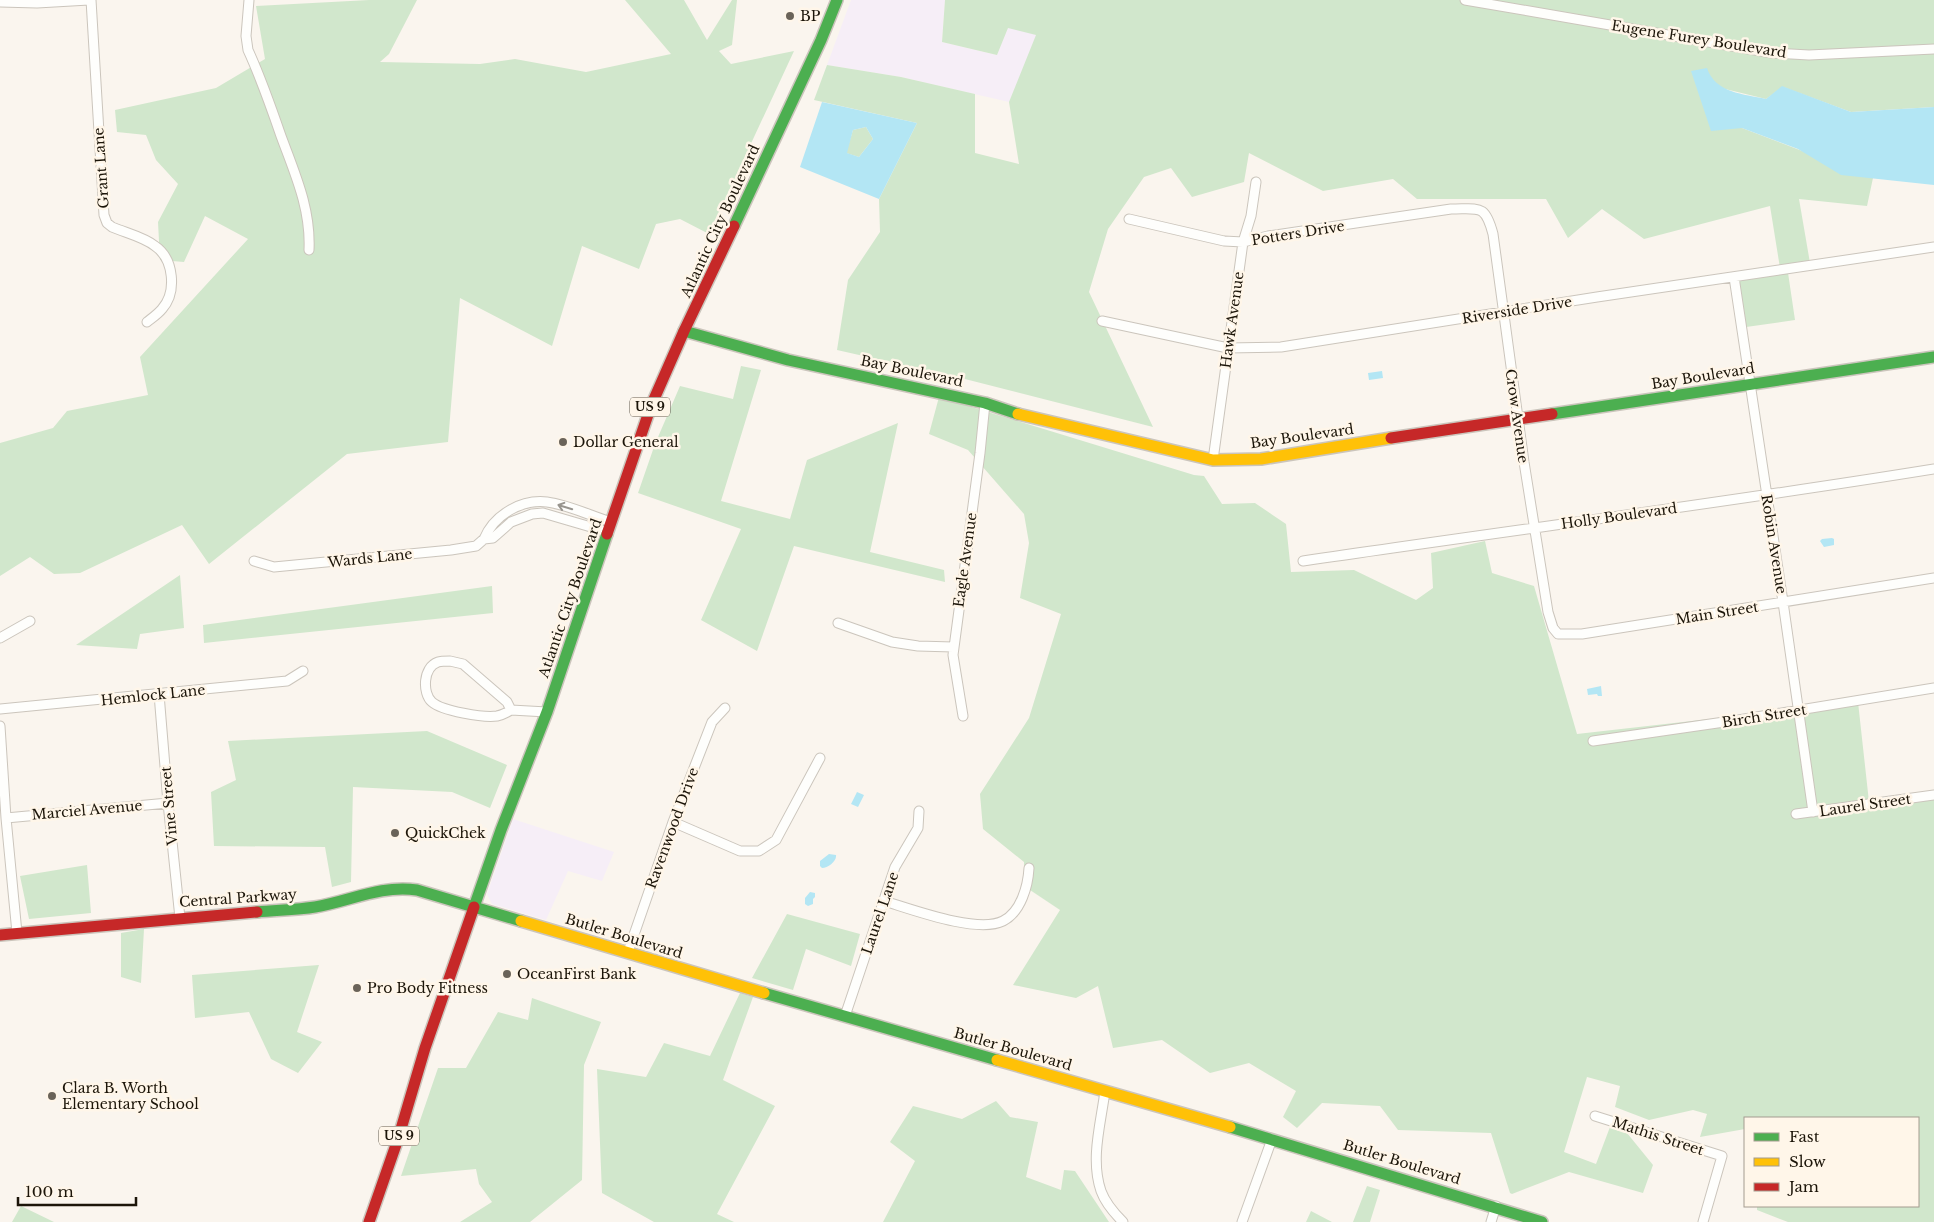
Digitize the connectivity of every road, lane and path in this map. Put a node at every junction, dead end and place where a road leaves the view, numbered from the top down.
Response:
1 (90, 0) edge
2 (249, 0) edge
3 (837, 0) edge
4 (1465, 0) edge
5 (0, 2) edge
6 (1934, 49) edge
7 (1256, 182) dead end
8 (1468, 209) joint
9 (1129, 219) dead end
10 (1244, 242) junction
11 (1934, 247) edge
12 (309, 250) dead end
13 (1734, 277) junction
14 (1503, 312) junction
15 (1102, 321) dead end
16 (147, 322) dead end
17 (684, 331) junction
18 (1228, 348) junction
19 (1934, 357) edge
20 (1750, 384) junction
21 (985, 403) junction
22 (1518, 420) junction
23 (1212, 460) junction
24 (1934, 469) edge
25 (1766, 494) junction
26 (610, 527) junction
27 (1534, 527) junction
28 (254, 561) dead end
29 (1303, 561) dead end
30 (1934, 578) edge
31 (1783, 602) junction
32 (30, 621) dead end
33 (838, 623) dead end
34 (1558, 634) joint
35 (0, 638) edge
36 (954, 647) junction
37 (303, 671) dead end
38 (1934, 688) edge
39 (159, 694) junction
40 (725, 708) dead end
41 (0, 709) edge
42 (511, 710) junction
43 (1799, 710) junction
44 (547, 712) junction
45 (963, 716) dead end
46 (0, 726) edge
47 (1593, 741) dead end
48 (820, 758) dead end
49 (1934, 795) edge
50 (168, 803) junction
51 (918, 812) dead end
52 (1813, 812) junction
53 (1796, 814) dead end
54 (6, 818) junction
55 (673, 822) junction
56 (1029, 868) dead end
57 (884, 901) junction
58 (474, 907) junction
59 (180, 918) junction
60 (17, 933) junction
61 (0, 935) edge
62 (628, 952) junction
63 (845, 1016) junction
64 (1105, 1091) junction
65 (1595, 1116) dead end
66 (1272, 1139) junction
67 (1496, 1206) junction
68 (369, 1222) edge
69 (1123, 1222) edge
70 (1242, 1222) edge
71 (1491, 1222) edge
72 (1542, 1222) edge
73 (1703, 1222) edge

1 - 5 street
1 - 16 street, Grant Lane
2 - 12 street
3 - 17 main road, Atlantic City Boulevard / US 9
4 - 6 street, Eugene Furey Boulevard
7 - 10 street, Hawk Avenue
8 - 10 street, Potters Drive
8 - 14 street, Crow Avenue
9 - 10 street, Potters Drive
10 - 18 street, Hawk Avenue
11 - 13 street, Riverside Drive
13 - 14 street, Riverside Drive
13 - 20 street, Robin Avenue
14 - 18 street, Riverside Drive
14 - 22 street, Crow Avenue
15 - 18 street, Riverside Drive
17 - 21 main road, Bay Boulevard
17 - 26 main road, Atlantic City Boulevard / US 9
18 - 23 street, Hawk Avenue
19 - 20 main road, Bay Boulevard
20 - 22 main road, Bay Boulevard
20 - 25 street, Robin Avenue
21 - 23 main road, Bay Boulevard
21 - 36 street, Eagle Avenue
22 - 23 main road, Bay Boulevard
22 - 27 street, Crow Avenue
24 - 25 street, Holly Boulevard
25 - 27 street, Holly Boulevard
25 - 31 street, Robin Avenue
26 - 28 street, Wards Lane
26 - 44 main road, Atlantic City Boulevard / US 9
27 - 29 street, Holly Boulevard
27 - 34 street, Crow Avenue
30 - 31 street, Main Street
31 - 34 street, Main Street
31 - 43 street, Robin Avenue
32 - 35 street
33 - 36 street
36 - 45 street, Eagle Avenue
37 - 39 street, Hemlock Lane
38 - 43 street, Birch Street
39 - 41 street, Hemlock Lane
39 - 50 street, Vine Street
40 - 55 street, Ravenwood Drive
42 - 42 street
42 - 44 street
43 - 47 street, Birch Street
43 - 52 street, Robin Avenue
44 - 58 main road, Atlantic City Boulevard / US 9
46 - 54 street
48 - 55 street
49 - 52 street, Laurel Street
50 - 54 street, Marciel Avenue
50 - 59 street, Vine Street
51 - 57 street, Laurel Lane
52 - 53 street, Laurel Street
54 - 60 street
55 - 62 street, Ravenwood Drive
56 - 57 street
57 - 63 street, Laurel Lane
58 - 59 main road, Central Parkway
58 - 62 main road, Butler Boulevard
58 - 68 main road, Atlantic City Boulevard / US 9
59 - 60 main road, Central Parkway
60 - 61 main road, Central Parkway
62 - 63 main road, Butler Boulevard
63 - 64 main road, Butler Boulevard
64 - 66 main road, Butler Boulevard
64 - 69 street
65 - 73 street, Mathis Street
66 - 67 main road, Butler Boulevard
66 - 70 street
67 - 71 street
67 - 72 main road, Butler Boulevard

